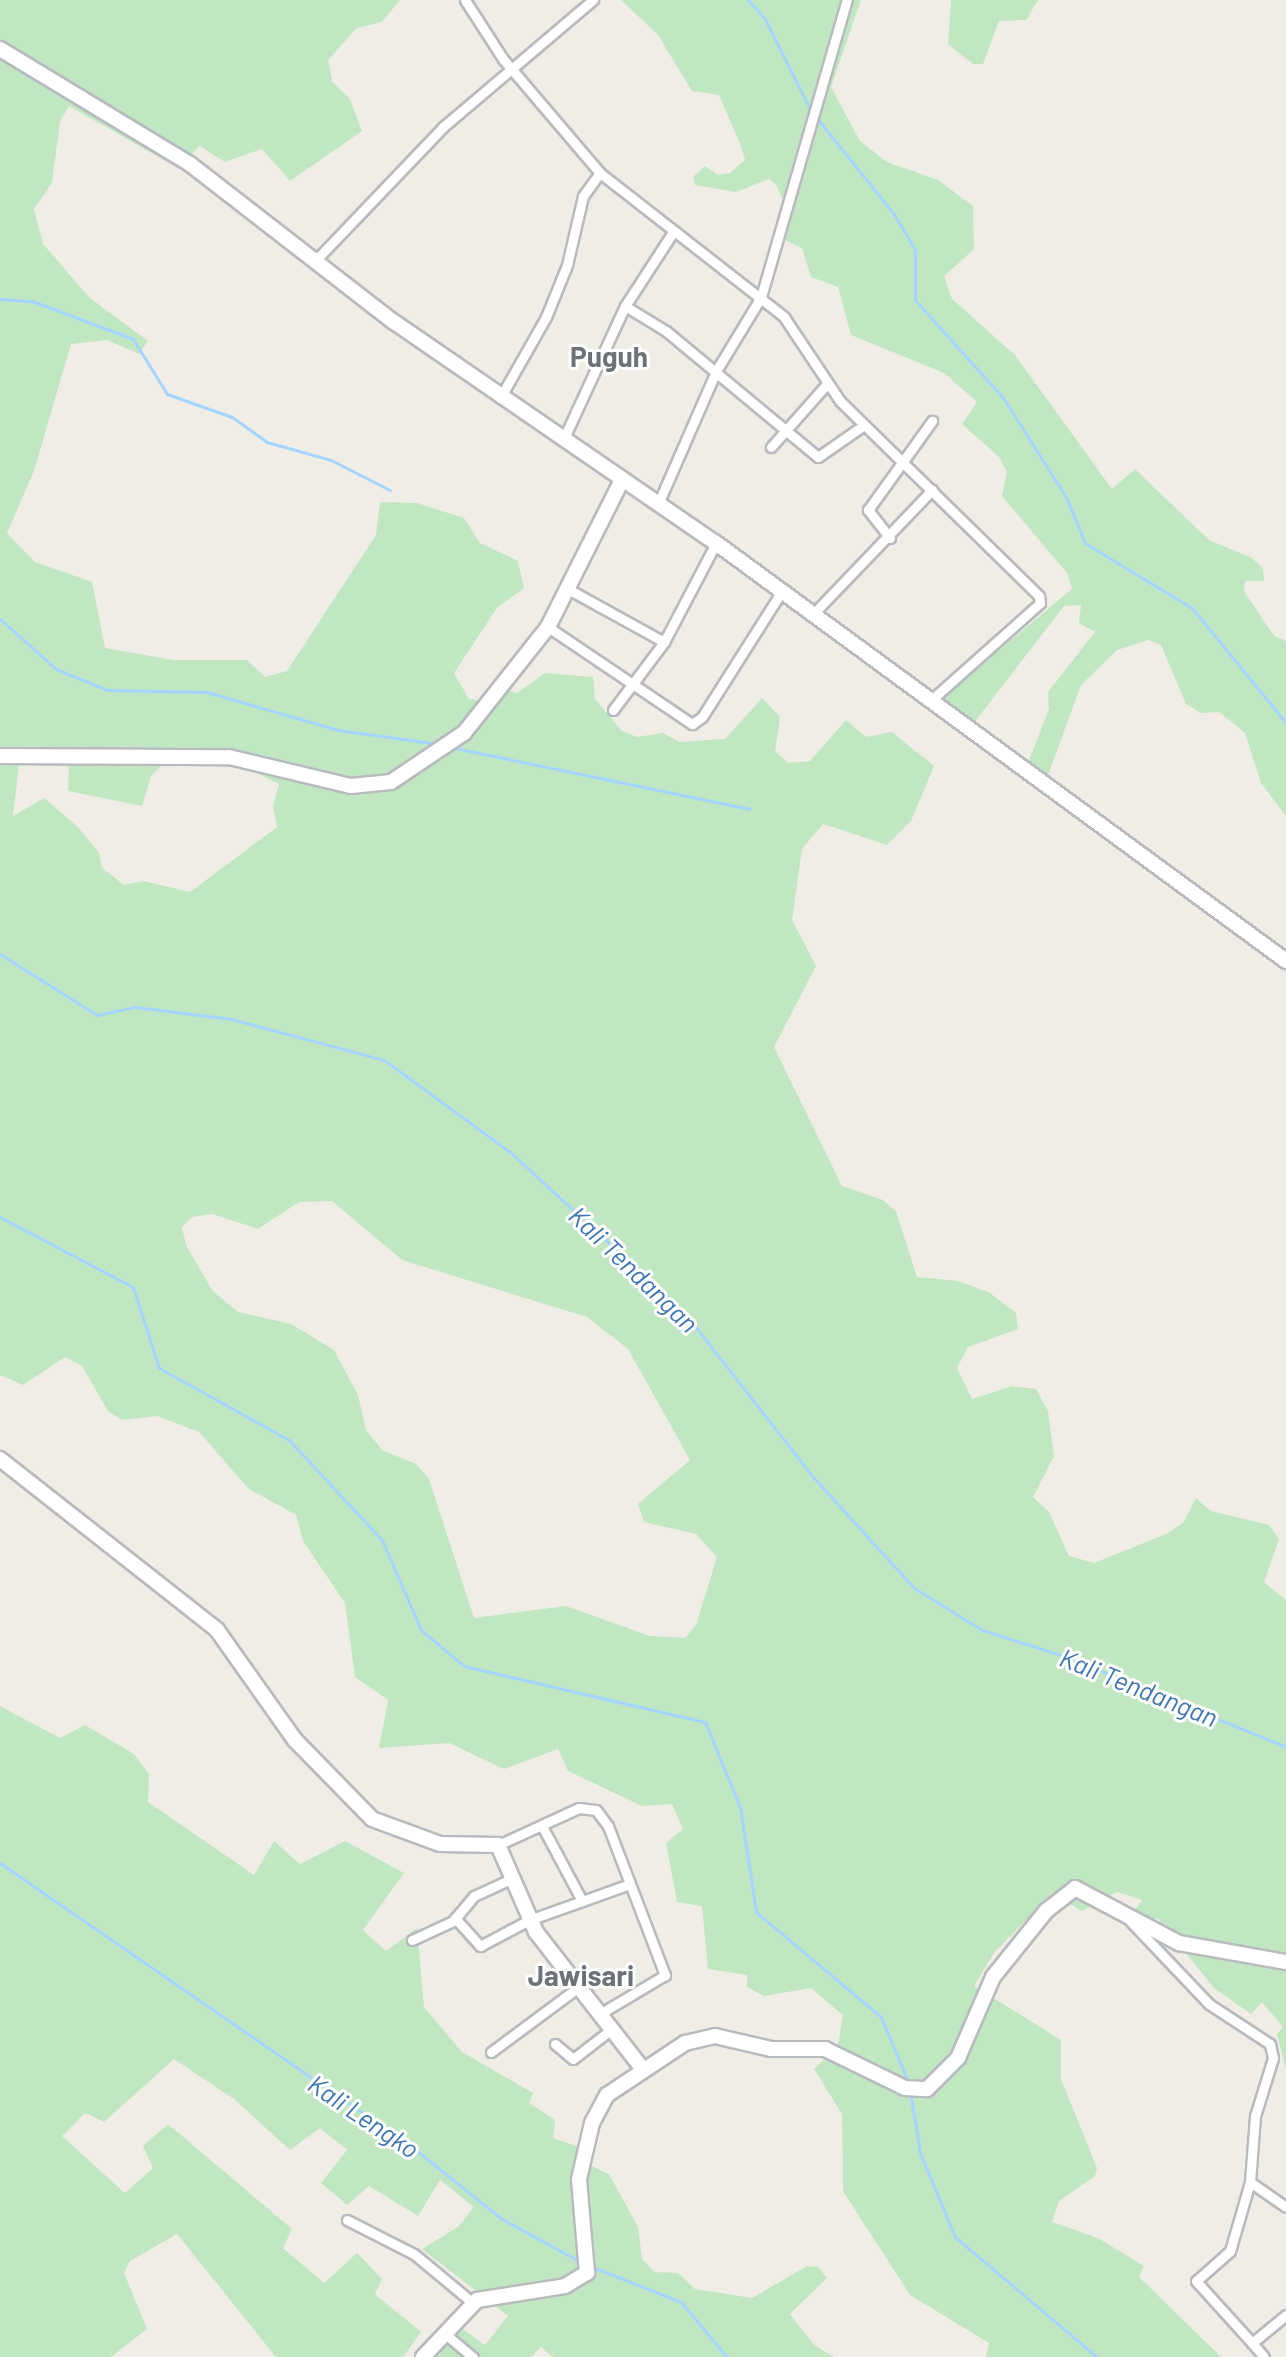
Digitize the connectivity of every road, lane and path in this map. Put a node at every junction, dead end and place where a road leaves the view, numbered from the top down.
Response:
1 (465, 0) edge
2 (593, 0) edge
3 (847, 0) edge
4 (0, 49) edge
5 (511, 67) junction
6 (600, 173) junction
7 (673, 232) junction
8 (314, 262) junction
9 (761, 297) junction
10 (625, 306) junction
11 (716, 371) junction
12 (827, 384) junction
13 (500, 398) junction
14 (932, 421) dead end
15 (864, 425) junction
16 (786, 426) junction
17 (563, 440) junction
18 (771, 447) dead end
19 (904, 462) junction
20 (621, 482) junction
21 (932, 490) junction
22 (658, 504) junction
23 (890, 538) junction
24 (716, 543) junction
25 (568, 589) junction
26 (782, 591) junction
27 (813, 614) junction
28 (548, 627) junction
29 (664, 642) junction
30 (637, 683) junction
31 (929, 702) junction
32 (613, 710) dead end
33 (0, 756) edge
34 (1286, 961) edge
35 (0, 1459) edge
36 (542, 1826) junction
37 (498, 1845) junction
38 (513, 1878) junction
39 (630, 1884) junction
40 (582, 1901) junction
41 (455, 1918) junction
42 (529, 1920) junction
43 (1131, 1922) junction
44 (412, 1940) dead end
45 (1286, 1962) edge
46 (580, 1986) junction
47 (601, 2013) junction
48 (613, 2028) junction
49 (555, 2044) dead end
50 (491, 2052) dead end
51 (642, 2068) junction
52 (1250, 2182) junction
53 (1286, 2206) edge
54 (347, 2220) dead end
55 (473, 2303) junction
56 (1286, 2315) edge
57 (444, 2333) junction
58 (1252, 2343) junction
59 (423, 2357) edge
60 (473, 2357) edge
61 (1264, 2357) edge

1 - 5 street
2 - 5 street
3 - 9 street
4 - 8 street
5 - 6 street
5 - 8 street
6 - 7 street
6 - 13 street
7 - 9 street
7 - 10 street
8 - 13 street
9 - 11 street
9 - 12 street
10 - 11 street
10 - 17 street
11 - 16 street
11 - 22 street
12 - 15 street
12 - 16 street
13 - 17 street
14 - 19 street
15 - 16 street
15 - 19 street
16 - 18 street
17 - 20 street
19 - 21 street
19 - 23 street
20 - 22 street
20 - 25 street
21 - 23 street
21 - 31 street
22 - 24 street
23 - 27 street
24 - 26 street
24 - 29 street
25 - 28 street
25 - 29 street
26 - 27 street
26 - 30 street
27 - 31 street
28 - 30 street
28 - 33 street
29 - 30 street
30 - 32 street
31 - 34 street
35 - 37 street
36 - 37 street
36 - 39 street
36 - 40 street
37 - 38 street
38 - 41 street
38 - 42 street
39 - 40 street
39 - 47 street
40 - 42 street
41 - 42 street
41 - 44 street
42 - 46 street
43 - 45 street
43 - 51 street
43 - 52 street
46 - 47 street
46 - 50 street
47 - 48 street
48 - 49 street
48 - 51 street
51 - 55 street
52 - 53 street
52 - 58 street
54 - 55 street
55 - 57 street
56 - 58 street
57 - 59 street
57 - 60 street
58 - 61 street

